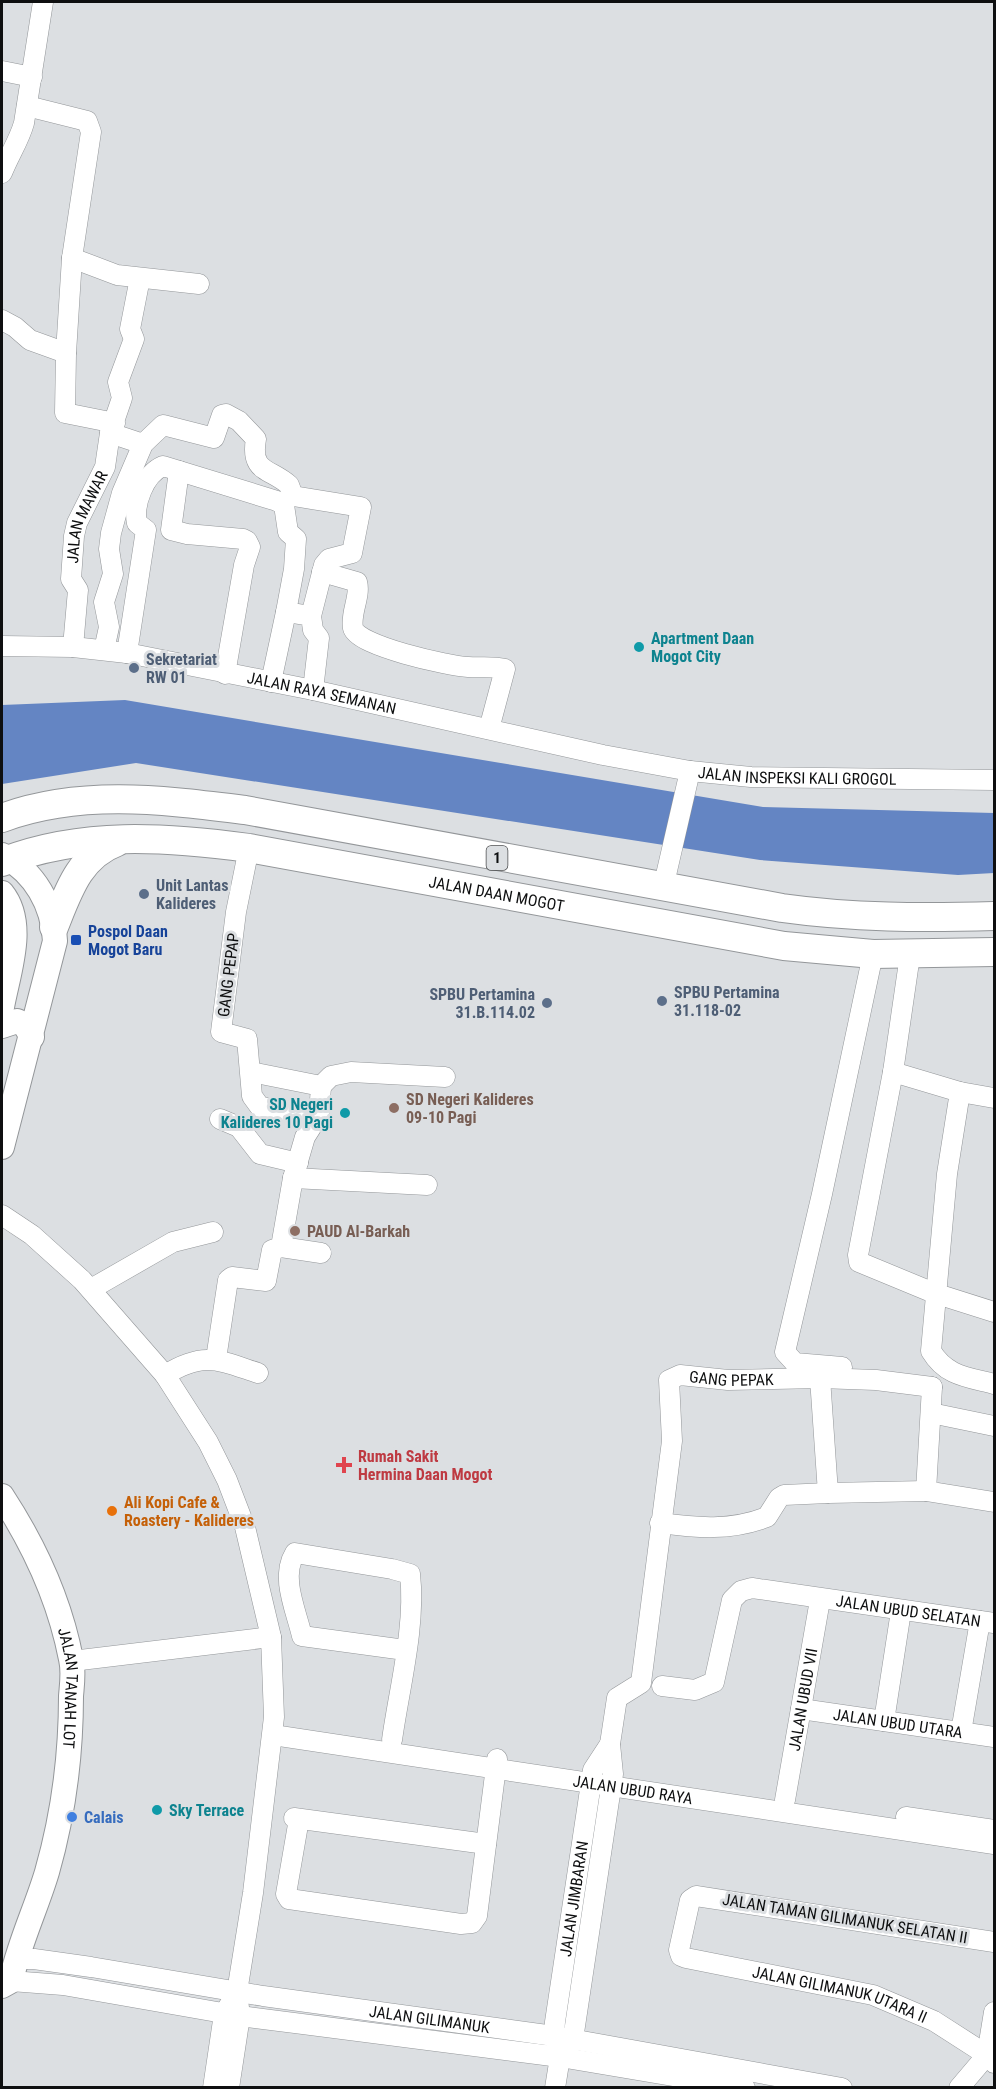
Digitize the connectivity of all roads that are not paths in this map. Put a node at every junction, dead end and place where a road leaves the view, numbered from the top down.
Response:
1 (43, 2) edge
2 (2, 71) edge
3 (32, 77) junction
4 (27, 106) junction
5 (2, 173) edge
6 (72, 258) junction
7 (140, 278) junction
8 (199, 284) dead end
9 (2, 320) edge
10 (66, 353) junction
11 (112, 428) junction
12 (143, 444) junction
13 (179, 471) junction
14 (322, 572) junction
15 (286, 612) junction
16 (311, 616) junction
17 (2, 646) edge
18 (73, 647) junction
19 (104, 650) junction
20 (127, 653) junction
21 (225, 674) junction
22 (271, 682) junction
23 (312, 690) junction
24 (489, 729) junction
25 (603, 755) joint
26 (689, 776) junction
27 (994, 780) edge
28 (2, 818) edge
29 (127, 838) junction
30 (249, 848) junction
31 (450, 849) junction
32 (478, 854) junction
33 (4, 859) edge
34 (666, 878) junction
35 (444, 885) junction
36 (472, 890) junction
37 (2, 892) edge
38 (994, 916) edge
39 (54, 927) junction
40 (994, 952) edge
41 (873, 954) junction
42 (910, 955) junction
43 (2, 1007) edge
44 (2, 1026) edge
45 (32, 1037) junction
46 (251, 1072) junction
47 (893, 1072) junction
48 (445, 1077) dead end
49 (321, 1086) junction
50 (960, 1092) junction
51 (994, 1098) edge
52 (319, 1115) junction
53 (220, 1119) dead end
54 (2, 1147) edge
55 (296, 1170) junction
56 (427, 1185) dead end
57 (2, 1215) edge
58 (213, 1232) dead end
59 (281, 1247) junction
60 (321, 1253) dead end
61 (91, 1289) junction
62 (934, 1293) junction
63 (994, 1312) edge
64 (216, 1359) junction
65 (258, 1373) dead end
66 (165, 1375) junction
67 (820, 1378) junction
68 (994, 1384) edge
69 (932, 1387) junction
70 (931, 1413) junction
71 (994, 1426) edge
72 (926, 1491) junction
73 (828, 1492) junction
74 (2, 1496) edge
75 (994, 1502) edge
76 (660, 1523) junction
77 (820, 1600) junction
78 (901, 1611) junction
79 (987, 1622) edge
80 (650, 1625) joint
81 (271, 1637) junction
82 (405, 1650) junction
83 (72, 1661) junction
84 (662, 1686) dead end
85 (801, 1709) junction
86 (884, 1721) junction
87 (273, 1729) junction
88 (961, 1732) junction
89 (994, 1737) edge
90 (392, 1740) junction
91 (610, 1743) junction
92 (496, 1763) junction
93 (592, 1777) junction
94 (626, 1782) junction
95 (785, 1800) junction
96 (994, 1830) edge
97 (486, 1844) junction
98 (994, 1844) edge
99 (994, 1942) edge
100 (681, 1956) joint
101 (8, 1972) edge
102 (237, 1992) junction
103 (994, 2012) edge
104 (232, 2015) junction
105 (564, 2029) junction
106 (560, 2057) junction
107 (991, 2059) edge
108 (213, 2088) edge
109 (229, 2088) edge
110 (555, 2088) edge
111 (745, 2088) edge
112 (842, 2088) edge
113 (959, 2088) edge

1 - 3 street
2 - 3 street
3 - 4 street
4 - 5 street
4 - 6 street
6 - 7 street
6 - 10 street
7 - 8 street
7 - 11 street, JALAN MAWAR
9 - 10 street
10 - 11 street
11 - 12 street
11 - 18 street, JALAN MAWAR
12 - 14 street
12 - 19 street
13 - 15 street
13 - 20 street
13 - 21 street
14 - 16 street
14 - 24 street
15 - 16 street
15 - 22 street
16 - 23 street
17 - 18 street, JALAN RAYA SEMANAN
18 - 19 street, JALAN RAYA SEMANAN
19 - 20 street, JALAN RAYA SEMANAN
20 - 21 street, JALAN RAYA SEMANAN
21 - 22 street, JALAN RAYA SEMANAN
22 - 23 street, JALAN RAYA SEMANAN
23 - 24 street, JALAN RAYA SEMANAN
24 - 25 street, JALAN RAYA SEMANAN
25 - 26 street, JALAN INSPEKSI KALI GROGOL
26 - 27 street, JALAN INSPEKSI KALI GROGOL
26 - 34 street
28 - 31 highway, 1
29 - 30 highway, JALAN DAAN MOGOT / 1
29 - 33 highway, JALAN DAAN MOGOT / 1
29 - 39 highway
30 - 35 highway, JALAN DAAN MOGOT / 1
30 - 46 street, GANG PEPAP
31 - 32 highway, 1
31 - 35 highway
32 - 34 highway, 1
32 - 36 highway
33 - 39 main road
34 - 38 highway, 1
35 - 36 highway, JALAN DAAN MOGOT / 1
36 - 41 highway, JALAN DAAN MOGOT / 1
37 - 43 main road
39 - 45 main road
40 - 42 highway, JALAN DAAN MOGOT / 1
41 - 42 highway, JALAN DAAN MOGOT / 1
41 - 69 street
42 - 47 street
44 - 45 main road
45 - 54 main road
46 - 49 street
46 - 52 street
47 - 50 street
47 - 62 street
48 - 49 street
49 - 52 street
50 - 51 street
50 - 62 street
52 - 55 street
53 - 55 street
55 - 56 street
55 - 59 street
57 - 61 street
58 - 61 street
59 - 60 street
59 - 64 street
61 - 66 street
62 - 63 street
62 - 68 street
64 - 65 street
64 - 66 street
66 - 81 street
67 - 69 street, GANG PEPAK
67 - 73 street
67 - 76 street, GANG PEPAK
69 - 70 street
70 - 71 street
70 - 72 street
72 - 73 street
72 - 75 street
73 - 76 street
74 - 83 main road, JALAN TANAH LOT
76 - 80 street, GANG PEPAK
77 - 78 street, JALAN UBUD SELATAN
77 - 84 street, JALAN UBUD SELATAN
77 - 85 street, JALAN UBUD VII
78 - 79 street, JALAN UBUD SELATAN
78 - 86 street
79 - 88 street
80 - 91 street, JALAN JIMBARAN
81 - 83 street
81 - 87 street
82 - 82 street
82 - 90 street
83 - 101 main road, JALAN TANAH LOT
85 - 86 street, JALAN UBUD UTARA
85 - 95 street, JALAN UBUD VII
86 - 88 street, JALAN UBUD UTARA
87 - 90 street, JALAN UBUD RAYA
87 - 92 street, JALAN UBUD RAYA
87 - 102 street
88 - 89 street, JALAN UBUD UTARA
90 - 92 street, JALAN UBUD RAYA
91 - 93 street, JALAN JIMBARAN
91 - 94 street, JALAN JIMBARAN
92 - 93 street, JALAN UBUD RAYA
92 - 97 street
93 - 94 street, JALAN UBUD RAYA
93 - 105 street, JALAN JIMBARAN
94 - 95 street, JALAN UBUD RAYA
94 - 98 street, JALAN UBUD RAYA
94 - 105 street, JALAN JIMBARAN
95 - 96 street, JALAN UBUD RAYA
97 - 97 street
99 - 100 street, JALAN TAMAN GILIMANUK SELATAN II
100 - 107 street, JALAN GILIMANUK UTARA II
101 - 102 street, JALAN GILIMANUK
101 - 104 street, JALAN GILIMANUK
102 - 104 street
102 - 105 street, JALAN GILIMANUK
103 - 107 street
104 - 106 street, JALAN GILIMANUK
104 - 108 street
104 - 109 street
105 - 106 street, JALAN JIMBARAN
105 - 112 street, JALAN GILIMANUK
106 - 110 street, JALAN JIMBARAN
106 - 111 street, JALAN GILIMANUK
107 - 113 street

